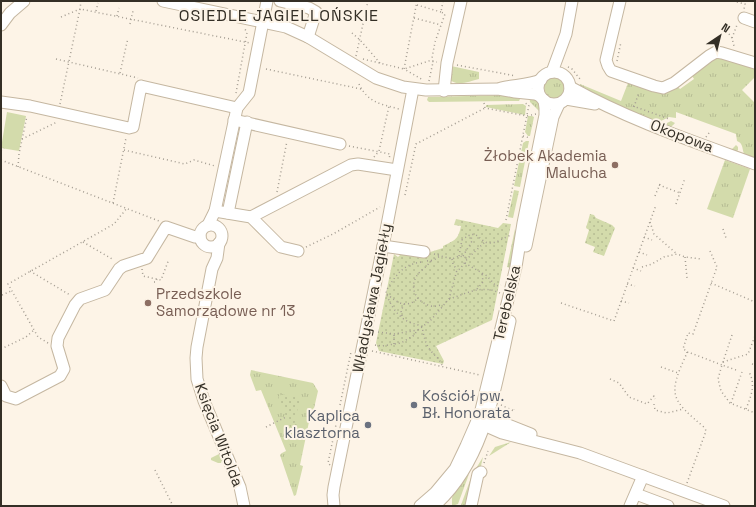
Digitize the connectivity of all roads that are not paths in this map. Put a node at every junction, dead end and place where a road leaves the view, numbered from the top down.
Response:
1 (163, 1) edge
2 (267, 1) edge
3 (280, 1) edge
4 (461, 1) edge
5 (572, 1) edge
6 (620, 1) edge
7 (18, 3) edge
8 (744, 18) dead end
9 (263, 22) junction
10 (755, 22) edge
11 (1, 24) edge
12 (566, 34) junction
13 (308, 37) junction
14 (755, 63) edge
15 (552, 72) junction
16 (571, 78) junction
17 (541, 80) junction
18 (498, 89) junction
19 (413, 90) junction
20 (444, 91) junction
21 (542, 98) junction
22 (1, 102) edge
23 (562, 102) junction
24 (235, 107) junction
25 (609, 107) junction
26 (234, 120) junction
27 (247, 122) junction
28 (340, 144) road end
29 (755, 164) edge
30 (392, 169) junction
31 (215, 211) junction
32 (228, 213) junction
33 (251, 217) junction
34 (213, 226) junction
35 (200, 237) junction
36 (214, 244) junction
37 (383, 246) junction
38 (298, 251) road end
39 (424, 252) road end
40 (1, 386) edge
41 (482, 419) junction
42 (502, 433) junction
43 (560, 447) junction
44 (470, 460) junction
45 (482, 469) road end
46 (643, 476) junction
47 (636, 494) junction
48 (439, 502) edge
49 (712, 504) edge
50 (244, 506) edge
51 (334, 506) edge
52 (420, 506) edge
53 (471, 506) edge
54 (630, 506) edge
55 (668, 506) edge
56 (724, 506) edge

1 - 9 street
2 - 9 street
3 - 13 street
4 - 20 street
5 - 12 street
6 - 14 street
7 - 11 street
8 - 10 street
9 - 13 street
9 - 24 street
12 - 15 street
12 - 16 street
13 - 19 street
15 - 16 street
15 - 17 street
16 - 23 street
16 - 25 street, Okopowa
17 - 18 street
17 - 21 street
18 - 20 street
18 - 21 street
19 - 20 street
19 - 30 street, Władysława Jagiełły
21 - 23 street
21 - 41 street, Terebelska
22 - 24 street
23 - 25 street, Okopowa
23 - 41 street, Terebelska
24 - 26 street
25 - 29 street, Okopowa
26 - 27 street
26 - 31 street
27 - 28 street
27 - 32 street
30 - 33 street
30 - 37 street, Władysława Jagiełły
31 - 32 street
31 - 34 street
32 - 33 street
33 - 38 street
34 - 35 street
34 - 36 street
35 - 36 street
35 - 40 street
36 - 50 street, Księcia Witolda
37 - 39 street
37 - 51 street, Władysława Jagiełły
41 - 42 street
41 - 43 street
41 - 44 street, Terebelska
41 - 48 street, Terebelska
42 - 43 street
42 - 44 street, Terebelska
43 - 46 street
44 - 48 street, Terebelska
45 - 53 street
46 - 47 street
46 - 49 street
47 - 54 street
47 - 55 street
48 - 52 street, Terebelska
49 - 56 street

